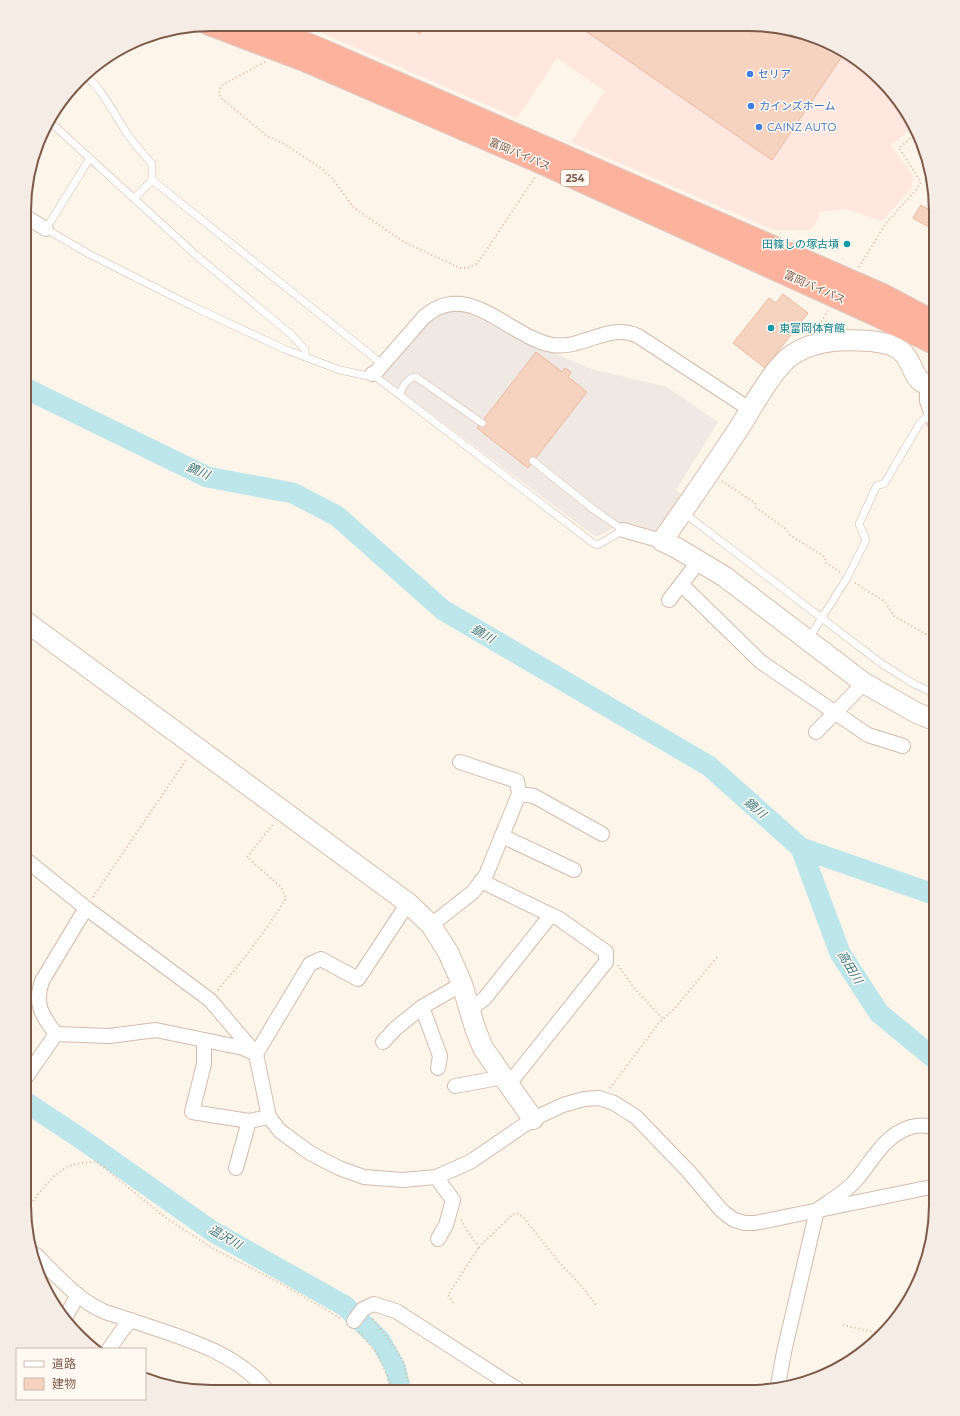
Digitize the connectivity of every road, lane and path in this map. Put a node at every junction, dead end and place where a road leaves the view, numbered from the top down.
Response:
1 (242, 31) edge
2 (272, 31) edge
3 (289, 41) edge
4 (89, 79) edge
5 (53, 125) edge
6 (913, 137) edge
7 (90, 158) junction
8 (542, 163) junction
9 (152, 180) junction
10 (135, 198) junction
11 (31, 220) edge
12 (46, 229) junction
13 (858, 267) dead end
14 (829, 310) dead end
15 (929, 319) edge
16 (819, 325) dead end
17 (929, 341) edge
18 (305, 357) junction
19 (382, 364) junction
20 (372, 374) junction
21 (929, 384) edge
22 (929, 393) edge
23 (399, 394) junction
24 (929, 406) edge
25 (751, 410) junction
26 (929, 414) edge
27 (482, 423) dead end
28 (533, 461) dead end
29 (710, 473) junction
30 (682, 512) junction
31 (623, 530) junction
32 (662, 541) junction
33 (699, 562) junction
34 (847, 578) junction
35 (682, 585) junction
36 (669, 600) dead end
37 (822, 618) junction
38 (31, 625) edge
39 (929, 636) edge
40 (808, 640) junction
41 (864, 683) junction
42 (929, 691) edge
43 (834, 712) junction
44 (929, 718) edge
45 (816, 732) dead end
46 (195, 746) junction
47 (904, 746) dead end
48 (460, 762) dead end
49 (519, 794) junction
50 (284, 811) junction
51 (602, 834) dead end
52 (502, 836) junction
53 (31, 865) edge
54 (574, 870) dead end
55 (481, 881) junction
56 (408, 903) junction
57 (86, 908) junction
58 (551, 915) junction
59 (431, 925) junction
60 (606, 952) junction
61 (718, 956) dead end
62 (462, 984) junction
63 (210, 1000) junction
64 (422, 1007) junction
65 (470, 1010) junction
66 (663, 1019) junction
67 (56, 1034) junction
68 (204, 1040) junction
69 (383, 1042) dead end
70 (256, 1054) junction
71 (438, 1068) dead end
72 (31, 1070) edge
73 (506, 1081) junction
74 (455, 1086) dead end
75 (602, 1099) junction
76 (269, 1117) junction
77 (533, 1119) junction
78 (249, 1121) junction
79 (929, 1127) edge
80 (236, 1168) dead end
81 (436, 1177) junction
82 (929, 1187) edge
83 (453, 1200) junction
84 (31, 1204) edge
85 (817, 1210) junction
86 (438, 1239) dead end
87 (479, 1247) junction
88 (39, 1258) edge
89 (78, 1295) junction
90 (453, 1303) dead end
91 (597, 1306) dead end
92 (363, 1309) junction
93 (67, 1314) edge
94 (131, 1320) junction
95 (352, 1323) junction
96 (843, 1325) dead end
97 (876, 1332) edge
98 (110, 1348) edge
99 (779, 1382) edge
100 (263, 1385) edge
101 (391, 1385) edge
102 (409, 1385) edge
103 (511, 1385) edge

1 - 3 highway, 富岡バイパス / 254
2 - 3 highway, 富岡バイパス / 254
3 - 8 highway, 富岡バイパス / 254
3 - 8 path
3 - 15 highway, 富岡バイパス / 254
4 - 9 lane
5 - 7 lane
6 - 13 path
7 - 10 lane
7 - 12 lane
8 - 17 highway, 富岡バイパス / 254
9 - 10 lane
9 - 19 lane
10 - 18 lane
11 - 12 street
12 - 18 lane
14 - 16 path
18 - 20 lane
19 - 20 street
19 - 25 street
20 - 23 lane
21 - 25 street
22 - 24 street
23 - 27 lane
23 - 31 lane
25 - 29 street
26 - 34 lane
28 - 31 lane
29 - 30 street
29 - 34 path
30 - 32 street
30 - 37 lane
31 - 32 street
32 - 33 street
33 - 35 street
33 - 40 street
34 - 37 lane
34 - 39 path
35 - 36 street
35 - 43 street
37 - 40 lane
37 - 42 lane
38 - 46 street
40 - 41 street
41 - 43 street
41 - 44 street
43 - 45 street
43 - 47 street
46 - 50 street
46 - 57 path
48 - 49 street
49 - 51 street
49 - 52 street
50 - 56 street
50 - 63 path
52 - 54 street
52 - 55 street
53 - 57 street
55 - 58 street
55 - 59 street
56 - 59 street
56 - 70 street
57 - 63 street
57 - 67 street
58 - 60 street
58 - 65 street
59 - 62 street
60 - 66 path
60 - 73 street
61 - 66 path
62 - 64 street
62 - 65 street
63 - 70 street
64 - 69 street
64 - 71 street
65 - 73 street
66 - 75 path
67 - 68 street
67 - 72 street
68 - 70 street
68 - 78 street
70 - 76 street
73 - 74 street
73 - 77 street
75 - 77 street
75 - 85 street
76 - 78 street
76 - 81 street
77 - 81 street
78 - 80 street
79 - 85 street
81 - 83 street
82 - 85 street
83 - 86 street
83 - 87 path
84 - 95 path
85 - 99 street
87 - 90 path
87 - 91 path
88 - 89 street
89 - 93 street
89 - 94 street
92 - 95 street
92 - 102 path
92 - 103 street
94 - 98 street
94 - 100 street
95 - 101 path
96 - 97 path

